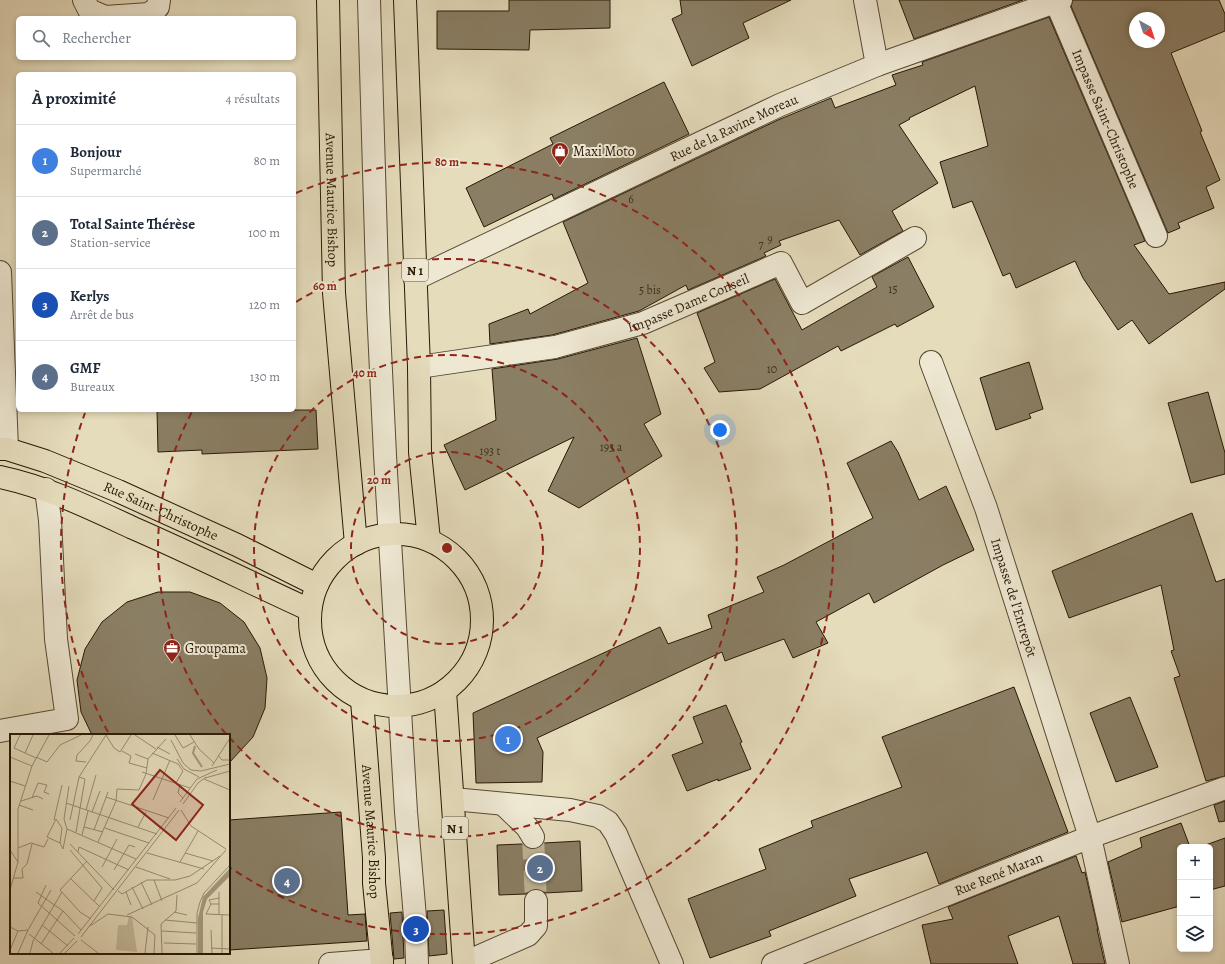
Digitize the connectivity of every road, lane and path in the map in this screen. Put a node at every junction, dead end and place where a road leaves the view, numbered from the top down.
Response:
1 (84, 0) edge
2 (159, 0) edge
3 (328, 0) edge
4 (369, 0) edge
5 (405, 0) edge
6 (865, 0) edge
7 (1059, 1) edge
8 (103, 16) edge
9 (120, 16) edge
10 (877, 65) junction
11 (1156, 236) dead end
12 (915, 238) dead end
13 (0, 272) edge
14 (415, 279) junction
15 (931, 362) dead end
16 (419, 366) junction
17 (2, 381) edge
18 (4, 449) edge
19 (0, 477) edge
20 (46, 490) junction
21 (389, 534) junction
22 (429, 540) junction
23 (356, 544) junction
24 (318, 585) junction
25 (310, 610) junction
26 (445, 691) junction
27 (362, 700) junction
28 (400, 707) junction
29 (0, 731) edge
30 (1225, 788) edge
31 (453, 799) junction
32 (503, 804) junction
33 (533, 837) tunnel mouth
34 (1090, 837) junction
35 (536, 901) tunnel mouth
36 (382, 962) edge
37 (464, 963) edge
38 (330, 964) edge
39 (417, 964) edge
40 (672, 964) edge
41 (773, 964) edge
42 (1118, 964) edge

1 - 8 street
2 - 9 street
3 - 23 main road, Avenue Maurice Bishop
4 - 21 street
5 - 14 main road, N 1
6 - 10 street
7 - 10 street, Rue de la Ravine Moreau
7 - 11 street, Impasse Saint-Christophe
10 - 14 street, Rue de la Ravine Moreau
12 - 16 street, Impasse Dame Conseil
13 - 17 street
14 - 16 main road, N 1
15 - 34 street, Impasse de l'Entrepôt
16 - 22 main road, N 1
17 - 18 street
18 - 24 main road, Rue Saint-Christophe
19 - 20 main road, Rue Saint-Christophe
20 - 25 main road, Rue Saint-Christophe
20 - 29 street
21 - 22 main road
21 - 23 main road
21 - 28 street
22 - 26 main road
23 - 24 main road
24 - 25 main road
25 - 27 main road
26 - 28 main road
26 - 31 main road, N 1
27 - 28 main road
27 - 36 main road, Avenue Maurice Bishop
28 - 39 street
30 - 34 street, Rue René Maran
31 - 32 street
31 - 37 main road, N 1
32 - 33 street
32 - 40 street
34 - 41 street, Rue René Maran
34 - 42 street, Impasse de l'Entrepôt
35 - 37 street
36 - 38 street

